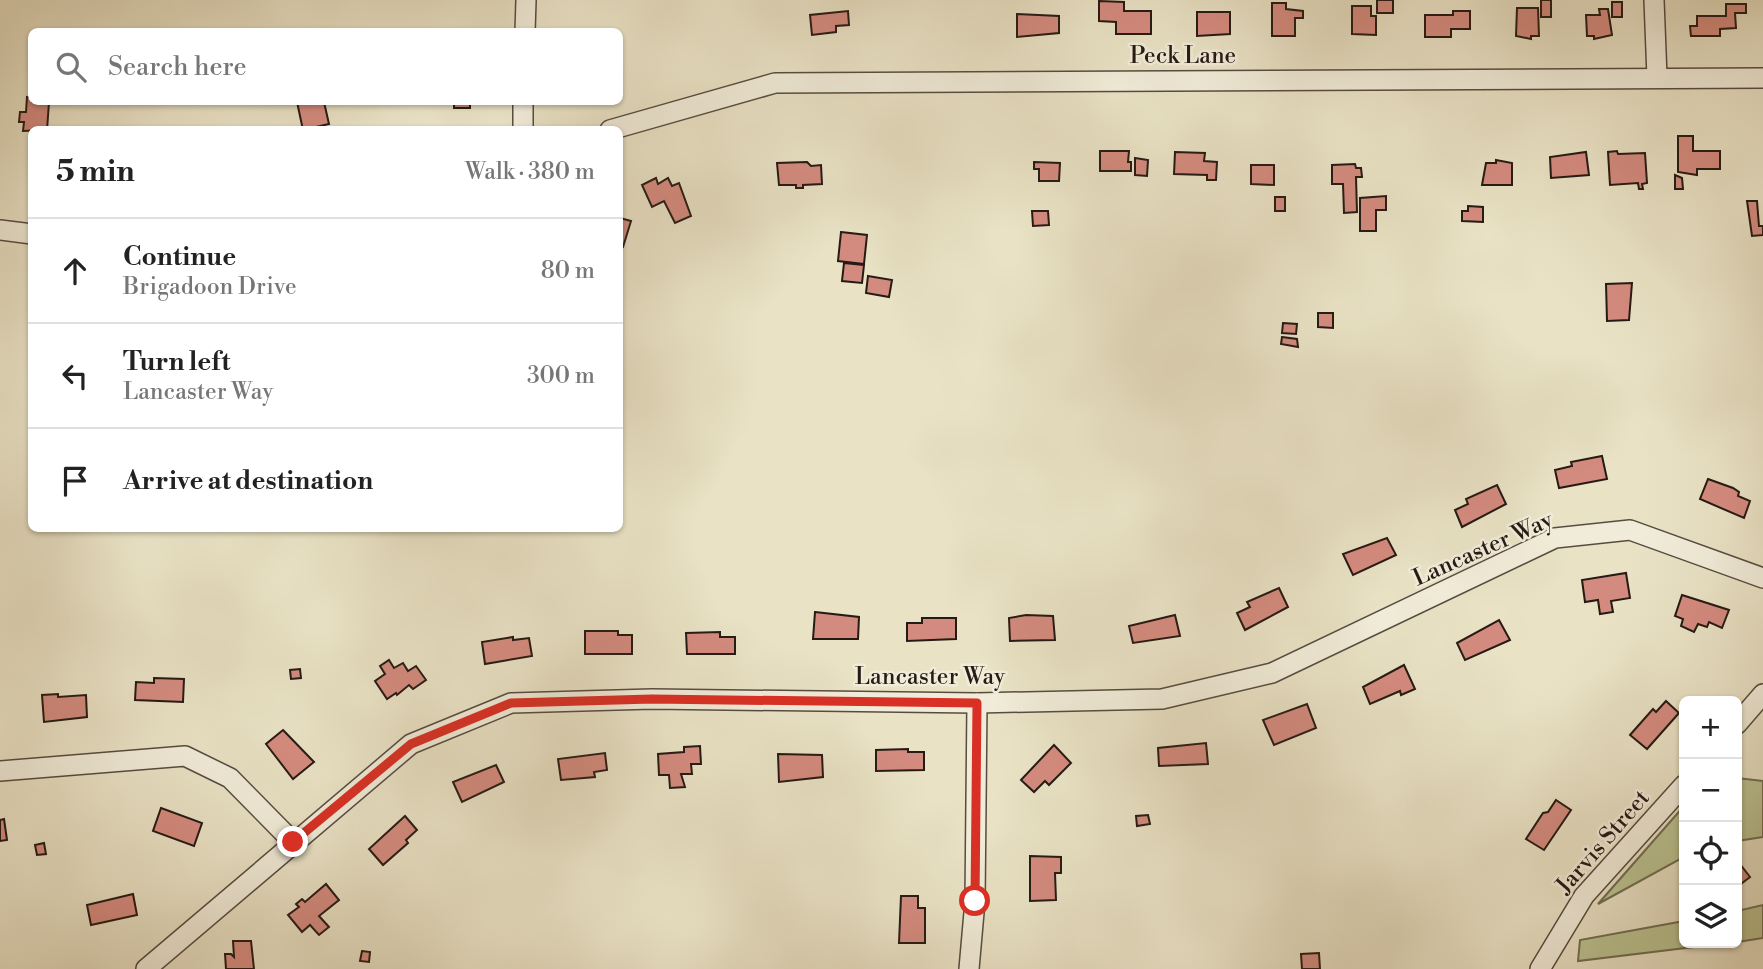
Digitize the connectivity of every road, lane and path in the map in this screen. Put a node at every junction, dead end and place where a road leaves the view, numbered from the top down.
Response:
1 (526, 0) edge
2 (1654, 0) edge
3 (525, 28) edge
4 (1657, 77) junction
5 (1763, 78) edge
6 (523, 105) edge
7 (523, 126) edge
8 (623, 126) edge
9 (0, 230) edge
10 (28, 234) edge
11 (1763, 578) edge
12 (1763, 694) edge
13 (977, 703) junction
14 (1742, 718) edge
15 (0, 771) edge
16 (1679, 791) edge
17 (293, 842) junction
18 (146, 969) edge
19 (970, 969) edge
20 (1540, 969) edge

1 - 3 street
2 - 4 street
4 - 5 street, Peck Lane
4 - 8 street, Peck Lane
6 - 7 street
9 - 10 street
11 - 13 street, Lancaster Way
12 - 14 street
13 - 17 street, Lancaster Way
13 - 19 street
15 - 17 street
16 - 20 street, Jarvis Street
17 - 18 street, Lancaster Way

